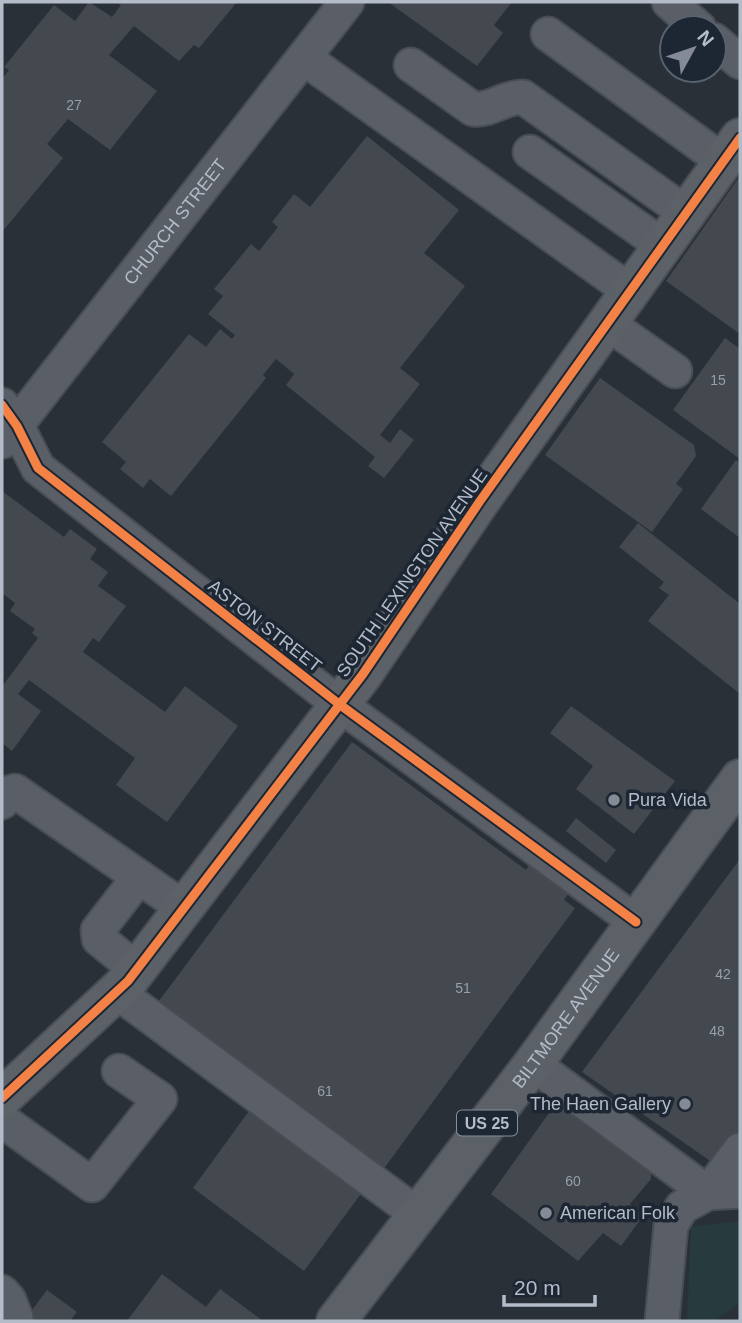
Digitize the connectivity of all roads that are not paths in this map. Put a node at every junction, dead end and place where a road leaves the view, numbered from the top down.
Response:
1 (347, 2) edge
2 (669, 2) edge
3 (683, 14) edge
4 (548, 33) dead end
5 (304, 58) junction
6 (411, 65) dead end
7 (732, 149) edge
8 (530, 152) dead end
9 (686, 213) junction
10 (662, 246) junction
11 (630, 291) junction
12 (607, 323) junction
13 (675, 371) dead end
14 (7, 424) edge
15 (340, 704) junction
16 (740, 779) edge
17 (2, 802) edge
18 (139, 877) junction
19 (184, 908) junction
20 (636, 922) junction
21 (127, 981) junction
22 (533, 1064) junction
23 (119, 1071) dead end
24 (2, 1098) edge
25 (2, 1120) edge
26 (740, 1150) edge
27 (724, 1192) edge
28 (417, 1214) junction
29 (2, 1292) edge
30 (14, 1321) edge
31 (336, 1321) edge
32 (662, 1321) edge

1 - 5 street, CHURCH STREET
2 - 3 street
4 - 7 street
5 - 11 street
5 - 14 street, CHURCH STREET
6 - 9 street
7 - 9 main road, SOUTH LEXINGTON AVENUE
8 - 10 street
9 - 10 main road, SOUTH LEXINGTON AVENUE
10 - 11 main road, SOUTH LEXINGTON AVENUE
11 - 12 main road, SOUTH LEXINGTON AVENUE
12 - 13 street
12 - 15 main road, SOUTH LEXINGTON AVENUE
14 - 15 street, ASTON STREET
15 - 19 main road, SOUTH LEXINGTON AVENUE
15 - 20 street, ASTON STREET
16 - 20 main road, BILTMORE AVENUE / US 25
17 - 18 street
18 - 19 street
18 - 21 street
19 - 21 main road, SOUTH LEXINGTON AVENUE
20 - 22 main road, BILTMORE AVENUE / US 25
21 - 24 main road, SOUTH LEXINGTON AVENUE
21 - 28 street
22 - 27 street
22 - 28 main road, BILTMORE AVENUE / US 25
23 - 25 street
26 - 27 street
27 - 32 street
28 - 31 main road, BILTMORE AVENUE / US 25
29 - 30 street

